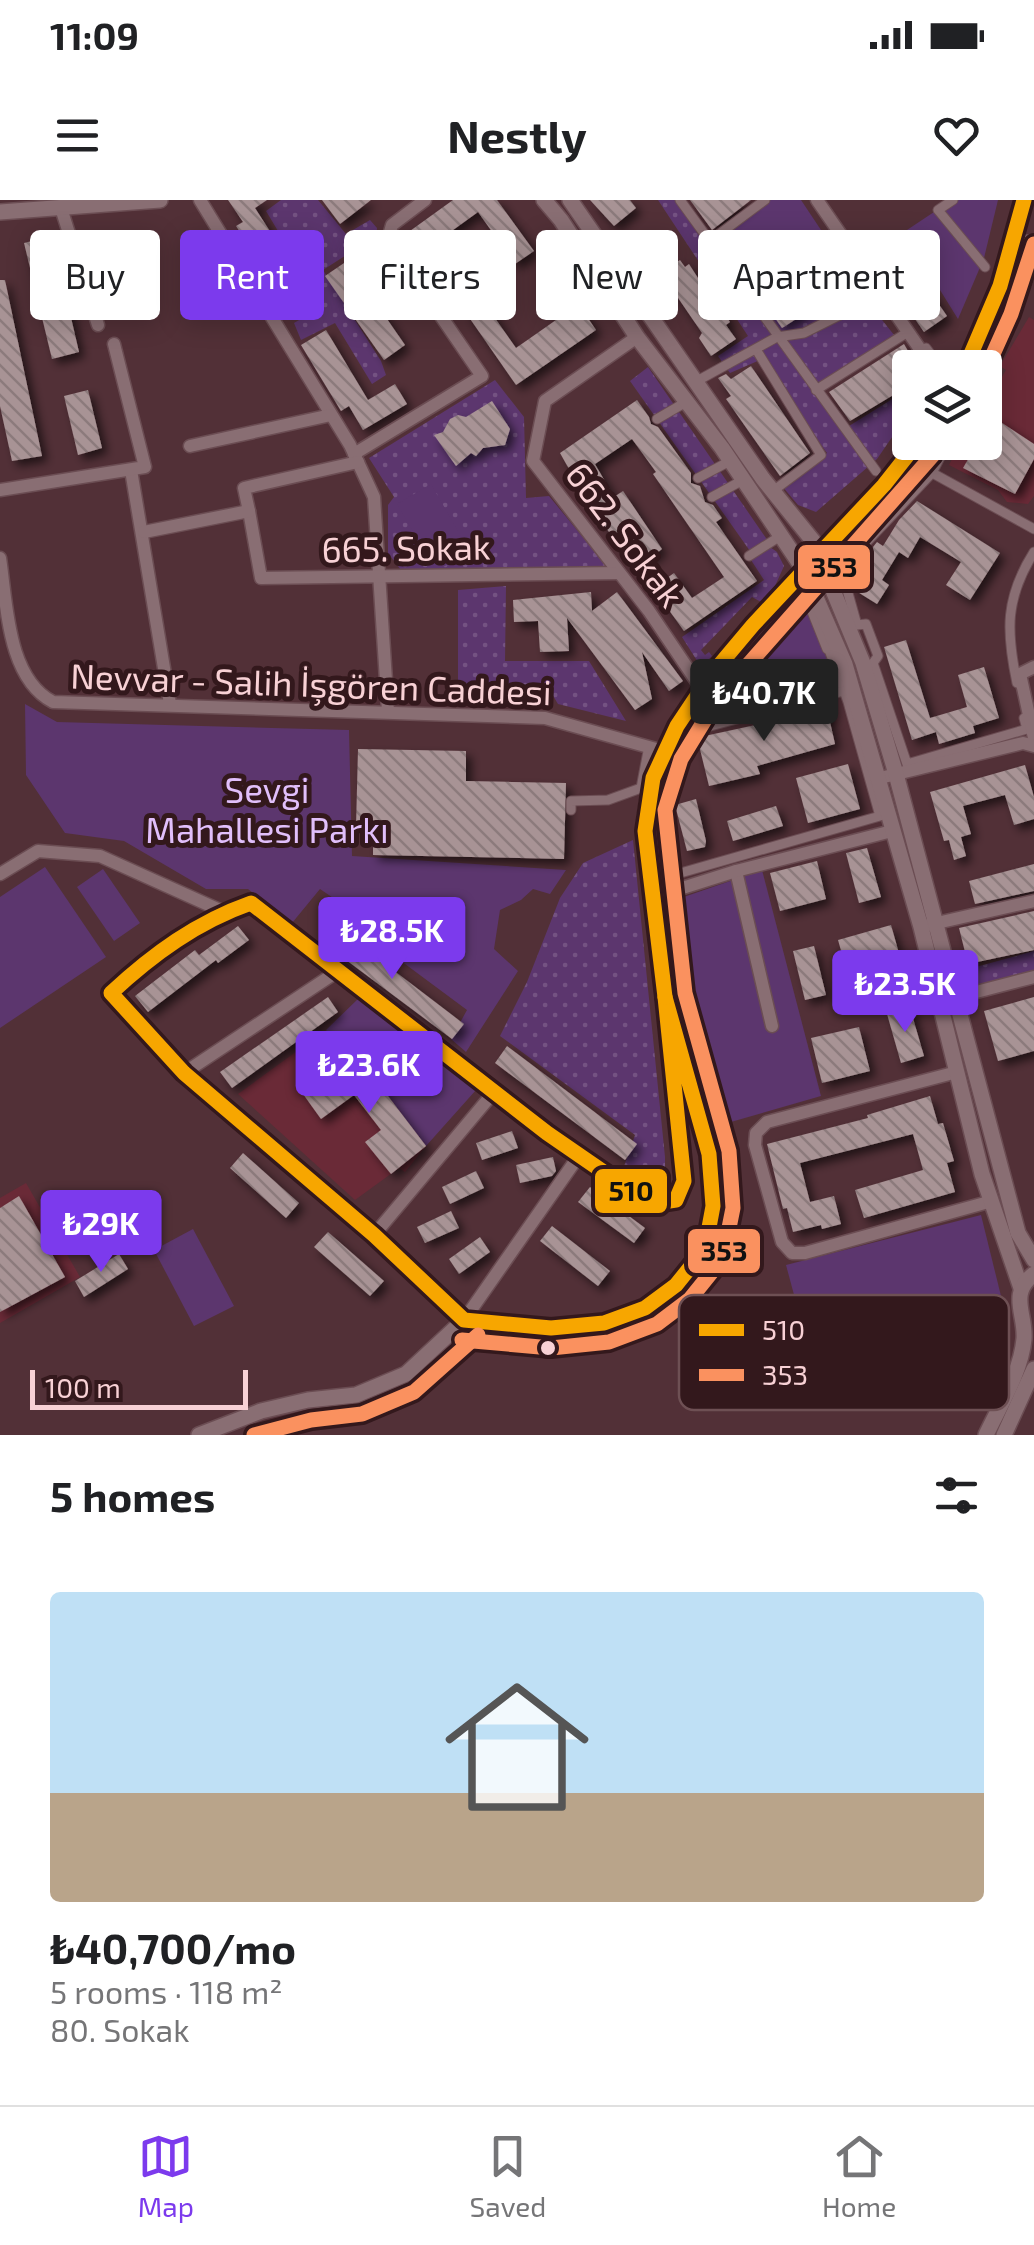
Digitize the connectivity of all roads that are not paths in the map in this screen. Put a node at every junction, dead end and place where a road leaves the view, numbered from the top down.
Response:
1 (160, 200) edge
2 (200, 200) edge
3 (544, 200) edge
4 (570, 200) edge
5 (681, 200) edge
6 (765, 200) edge
7 (819, 200) edge
8 (953, 200) edge
9 (1024, 200) edge
10 (423, 201) edge
11 (86, 203) edge
12 (61, 208) junction
13 (0, 212) edge
14 (702, 230) edge
15 (725, 230) edge
16 (839, 230) edge
17 (1016, 241) junction
18 (1034, 242) edge
19 (1034, 264) edge
20 (984, 267) dead end
21 (765, 320) edge
22 (830, 320) edge
23 (900, 320) edge
24 (98, 325) dead end
25 (908, 332) junction
26 (637, 337) junction
27 (777, 337) junction
28 (114, 344) dead end
29 (757, 350) junction
30 (920, 350) edge
31 (928, 350) edge
32 (973, 350) edge
33 (997, 350) edge
34 (697, 381) junction
35 (816, 390) junction
36 (686, 402) junction
37 (332, 415) junction
38 (657, 419) dead end
39 (190, 446) dead end
40 (356, 458) junction
41 (906, 460) edge
42 (909, 460) edge
43 (938, 460) edge
44 (730, 461) junction
45 (131, 470) junction
46 (876, 471) dead end
47 (932, 472) junction
48 (698, 478) dead end
49 (744, 480) junction
50 (0, 490) edge
51 (773, 491) junction
52 (712, 496) dead end
53 (249, 511) junction
54 (1034, 529) edge
55 (144, 532) junction
56 (782, 536) junction
57 (822, 552) junction
58 (1034, 552) edge
59 (749, 556) dead end
60 (0, 558) edge
61 (804, 570) junction
62 (620, 573) junction
63 (381, 578) junction
64 (1034, 667) edge
65 (701, 688) junction
66 (844, 691) junction
67 (170, 704) junction
68 (388, 711) junction
69 (695, 730) junction
70 (1034, 738) edge
71 (1034, 746) edge
72 (656, 748) junction
73 (896, 774) junction
74 (876, 779) junction
75 (571, 810) dead end
76 (892, 831) junction
77 (736, 871) junction
78 (0, 874) edge
79 (654, 896) junction
80 (1034, 901) edge
81 (222, 911) junction
82 (928, 925) junction
83 (341, 969) junction
84 (1034, 976) edge
85 (665, 997) junction
86 (956, 997) junction
87 (772, 1026) dead end
88 (184, 1072) junction
89 (957, 1072) junction
90 (494, 1092) junction
91 (578, 1158) junction
92 (1009, 1197) junction
93 (992, 1201) junction
94 (374, 1235) junction
95 (1034, 1260) edge
96 (1034, 1274) edge
97 (1021, 1288) junction
98 (464, 1320) junction
99 (1028, 1326) edge
100 (1034, 1369) edge
101 (1009, 1384) edge
102 (997, 1410) edge
103 (199, 1435) edge
104 (986, 1435) edge
105 (1004, 1435) edge

1 - 11 street
2 - 37 street
3 - 26 street
4 - 34 street
5 - 14 street
6 - 15 street
7 - 16 street
7 - 31 street
8 - 20 street
9 - 17 street
10 - 40 street
11 - 12 street
12 - 13 street
12 - 24 street
17 - 18 street
17 - 32 street
19 - 33 street
21 - 27 street
22 - 27 street
23 - 25 street
25 - 30 street
25 - 35 street
26 - 36 street
26 - 62 street, 662. Sokak
27 - 29 street
27 - 35 street
28 - 45 street
29 - 34 street
29 - 51 street
34 - 51 street
35 - 46 street
36 - 38 street
36 - 44 street
37 - 39 street
37 - 40 street
40 - 53 street
40 - 63 street
41 - 57 street
42 - 47 street
43 - 47 street
44 - 48 street
44 - 49 street
45 - 50 street
45 - 55 street
47 - 54 street
47 - 58 street
49 - 52 street
49 - 56 street
51 - 57 street
53 - 55 street
53 - 63 street, 665. Sokak
55 - 67 street
56 - 59 street
56 - 61 street
57 - 61 street
57 - 73 street
60 - 67 street, Nevvar - Salih İşgören Caddesi
61 - 65 street
61 - 74 street
62 - 63 street, 665. Sokak
62 - 65 street, 662. Sokak
63 - 68 street
64 - 70 street
65 - 72 street
66 - 69 street
66 - 69 street
66 - 69 street
67 - 68 street, Nevvar - Salih İşgören Caddesi
68 - 72 street, Nevvar - Salih İşgören Caddesi
71 - 73 street
72 - 75 street
72 - 79 street
73 - 74 street
73 - 82 street
74 - 76 street
76 - 77 street
76 - 82 street
77 - 79 street
77 - 87 street
78 - 81 street
79 - 85 street
80 - 82 street
81 - 83 street
81 - 88 street
82 - 86 street
82 - 89 street
83 - 88 street
83 - 90 street
84 - 86 street
85 - 91 street
85 - 98 street
86 - 92 street
88 - 94 street
89 - 93 street
89 - 93 street
90 - 91 street
90 - 94 street
91 - 98 street
92 - 93 street
92 - 95 street
93 - 97 street
94 - 98 street
96 - 97 street
97 - 99 street
98 - 103 street
99 - 101 street
100 - 105 street
102 - 104 street

